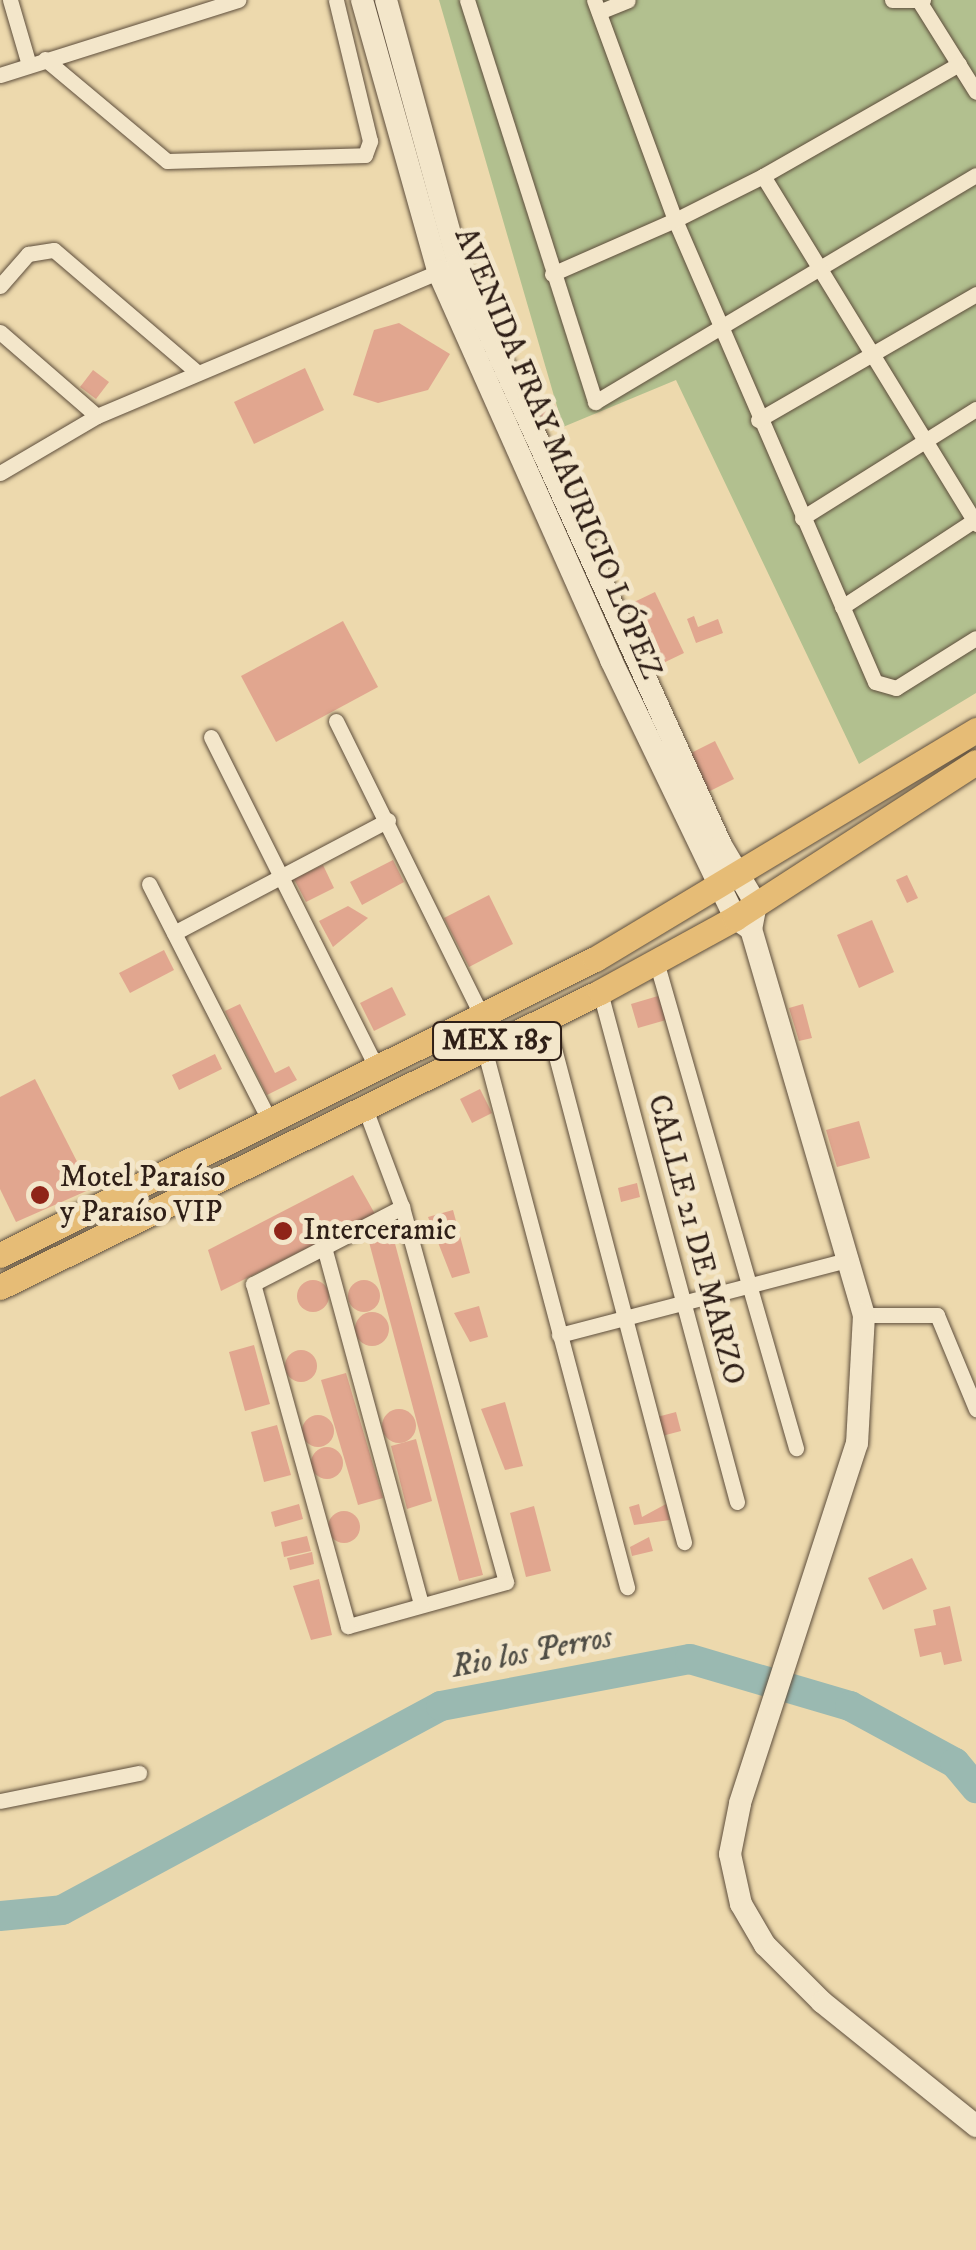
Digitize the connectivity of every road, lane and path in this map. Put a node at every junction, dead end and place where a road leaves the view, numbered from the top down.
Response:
1 (10, 0) edge
2 (238, 0) edge
3 (336, 0) edge
4 (362, 0) edge
5 (386, 0) edge
6 (467, 0) edge
7 (628, 0) edge
8 (892, 0) edge
9 (921, 1) edge
10 (596, 6) edge
11 (45, 59) junction
12 (959, 64) junction
13 (29, 66) junction
14 (0, 75) edge
15 (976, 92) edge
16 (976, 175) edge
17 (764, 176) junction
18 (675, 220) junction
19 (448, 268) junction
20 (824, 272) junction
21 (552, 274) junction
22 (0, 286) edge
23 (976, 294) edge
24 (720, 330) junction
25 (0, 332) edge
26 (876, 355) junction
27 (197, 372) junction
28 (976, 409) edge
29 (96, 416) junction
30 (758, 420) junction
31 (929, 438) junction
32 (0, 473) edge
33 (802, 518) junction
34 (975, 521) edge
35 (842, 608) junction
36 (976, 638) edge
37 (336, 721) dead end
38 (976, 730) edge
39 (212, 738) dead end
40 (976, 762) edge
41 (388, 820) junction
42 (281, 877) junction
43 (149, 884) dead end
44 (732, 884) junction
45 (748, 917) junction
46 (174, 934) junction
47 (656, 961) junction
48 (600, 992) junction
49 (482, 1016) junction
50 (546, 1018) junction
51 (484, 1048) junction
52 (377, 1068) junction
53 (364, 1106) junction
54 (270, 1121) junction
55 (402, 1207) junction
56 (324, 1247) junction
57 (0, 1254) edge
58 (850, 1259) junction
59 (748, 1286) junction
60 (0, 1287) edge
61 (684, 1302) junction
62 (864, 1316) junction
63 (623, 1318) junction
64 (560, 1334) junction
65 (976, 1409) edge
66 (796, 1448) dead end
67 (737, 1502) dead end
68 (684, 1542) dead end
69 (628, 1587) dead end
70 (421, 1604) junction
71 (139, 1774) dead end
72 (0, 1801) edge
73 (976, 2126) edge

1 - 13 street
2 - 11 street
3 - 11 street
4 - 19 street, AVENIDA FRAY MAURICIO LÓPEZ
5 - 19 street, AVENIDA FRAY MAURICIO LÓPEZ
6 - 21 street
7 - 10 street
8 - 9 street
9 - 12 street
10 - 18 street
11 - 13 street
12 - 15 street
12 - 17 street
13 - 14 street
16 - 20 street
17 - 18 street
17 - 20 street
18 - 21 street
18 - 24 street
19 - 27 street
19 - 44 street, AVENIDA FRAY MAURICIO LÓPEZ
20 - 24 street
20 - 26 street
21 - 24 street
22 - 27 street
23 - 26 street
24 - 30 street
25 - 29 street
26 - 30 street
26 - 31 street
27 - 29 street
28 - 31 street
29 - 32 street
30 - 33 street
31 - 33 street
31 - 34 street
33 - 35 street
34 - 35 street
35 - 36 street
37 - 41 street
38 - 44 main road, MEX 185
39 - 42 street
40 - 45 main road, MEX 185
41 - 42 street
41 - 49 street
42 - 46 street
42 - 52 street
43 - 46 street
44 - 45 street, AVENIDA FRAY MAURICIO LÓPEZ
44 - 49 main road, MEX 185
45 - 47 main road, MEX 185
45 - 58 street, AVENIDA FRAY MAURICIO LÓPEZ
46 - 54 street
47 - 48 main road, MEX 185
47 - 59 street
48 - 50 main road, MEX 185
48 - 61 street, CALLE 21 DE MARZO
49 - 52 main road, MEX 185
50 - 51 main road, MEX 185
50 - 63 street
51 - 53 main road, MEX 185
51 - 64 street
52 - 54 main road, MEX 185
53 - 55 street
53 - 60 main road, MEX 185
54 - 57 main road, MEX 185
55 - 56 street
55 - 70 street
56 - 70 street
56 - 70 street
58 - 59 street
58 - 62 street, AVENIDA FRAY MAURICIO LÓPEZ
59 - 61 street
59 - 66 street
61 - 63 street
61 - 67 street, CALLE 21 DE MARZO
62 - 65 street
62 - 73 street, AVENIDA FRAY MAURICIO LÓPEZ
63 - 64 street
63 - 68 street
64 - 69 street
71 - 72 street

